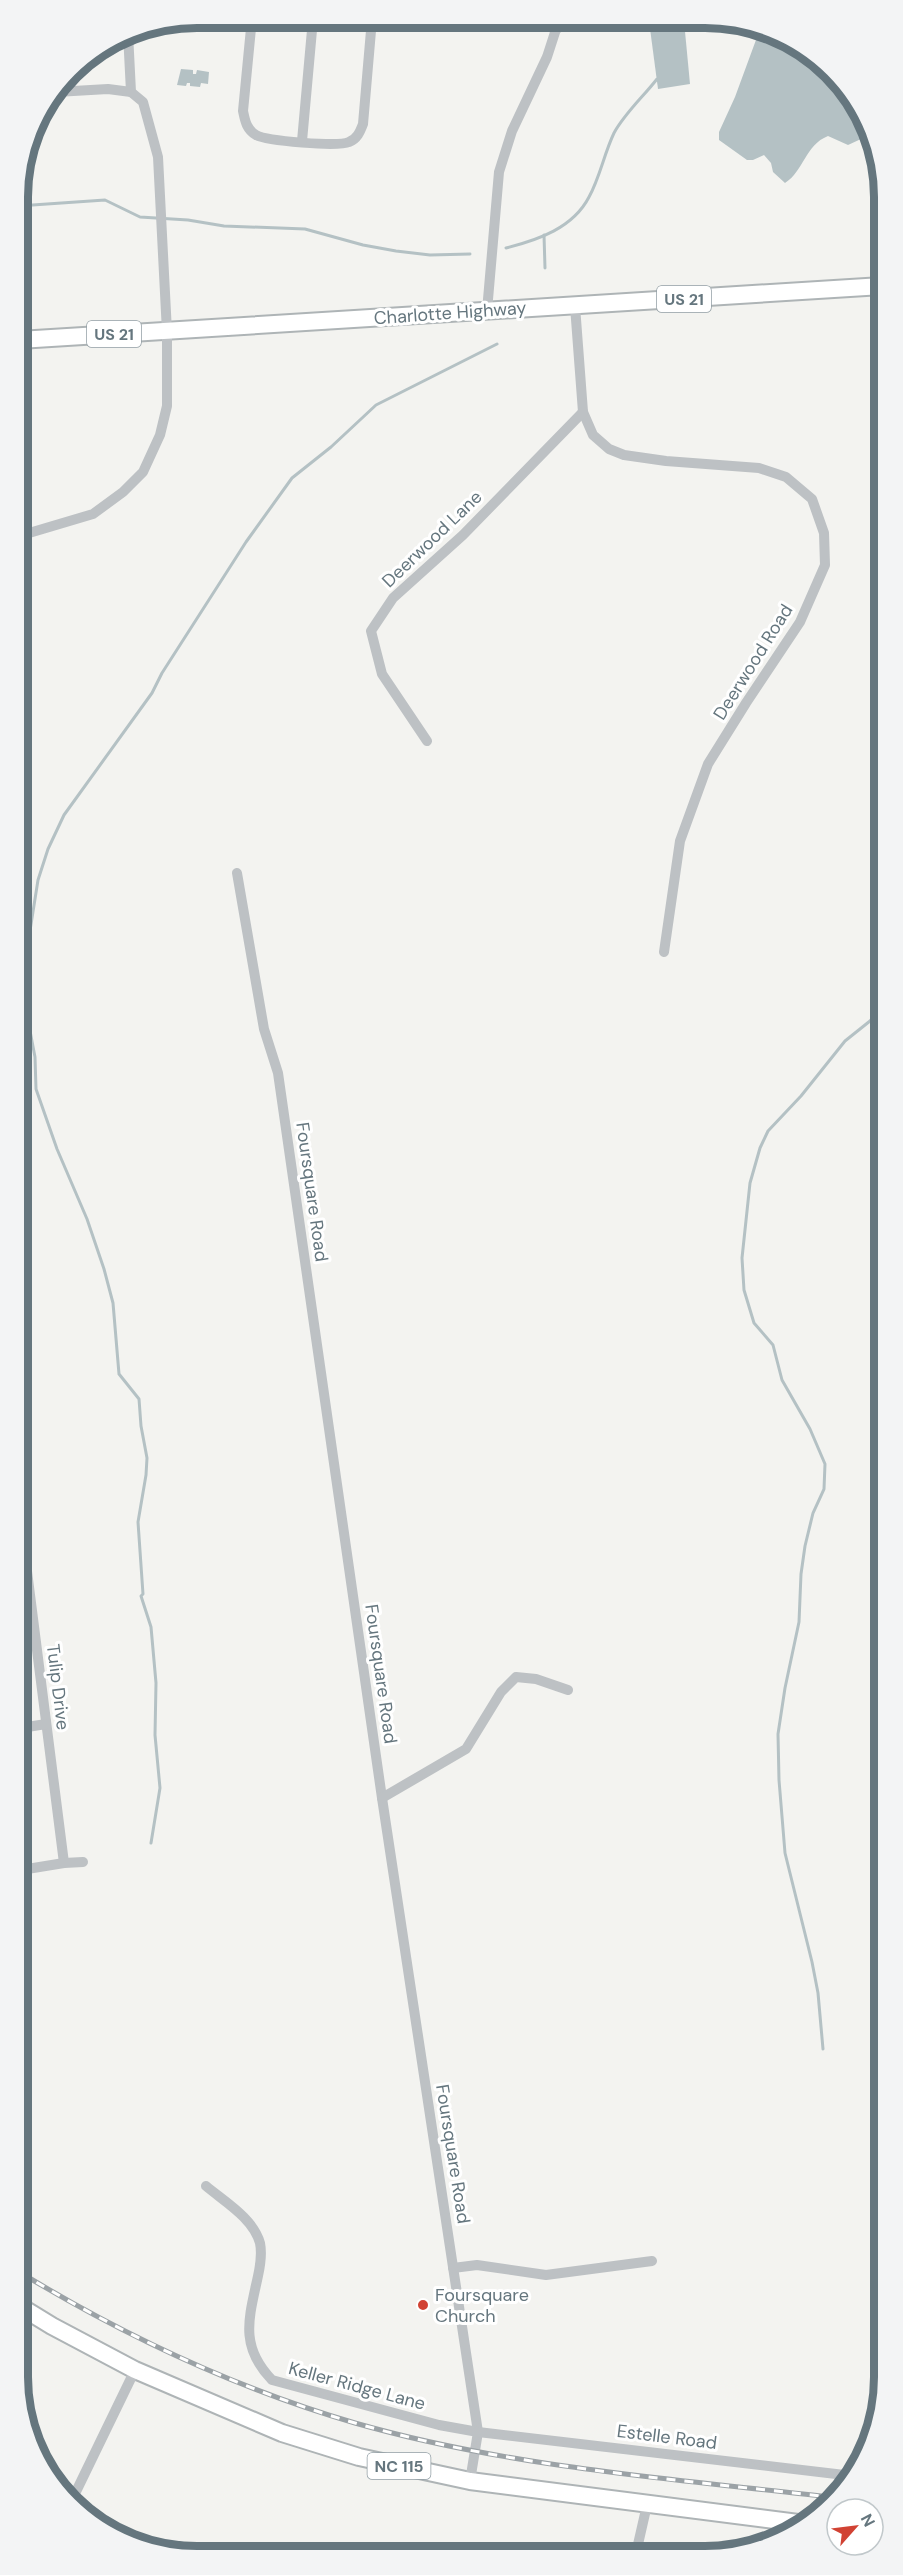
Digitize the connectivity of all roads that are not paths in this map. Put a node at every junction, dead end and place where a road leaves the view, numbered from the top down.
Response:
1 (251, 28) edge
2 (312, 28) edge
3 (371, 28) edge
4 (557, 28) edge
5 (129, 43) edge
6 (66, 91) edge
7 (131, 92) junction
8 (302, 141) junction
9 (874, 287) edge
10 (575, 306) junction
11 (487, 311) junction
12 (167, 332) junction
13 (29, 339) edge
14 (583, 412) junction
15 (29, 533) edge
16 (427, 741) dead end
17 (237, 873) dead end
18 (664, 951) dead end
19 (28, 1611) edge
20 (568, 1690) dead end
21 (46, 1724) junction
22 (28, 1727) edge
23 (382, 1798) junction
24 (83, 1862) dead end
25 (64, 1863) junction
26 (28, 1869) edge
27 (206, 2186) dead end
28 (652, 2260) dead end
29 (453, 2268) junction
30 (28, 2311) edge
31 (135, 2370) junction
32 (478, 2432) junction
33 (843, 2475) edge
34 (470, 2481) junction
35 (75, 2494) edge
36 (647, 2505) junction
37 (792, 2522) edge
38 (638, 2546) edge

1 - 8 street
2 - 8 street
3 - 8 street
4 - 11 street
5 - 7 street
6 - 7 street
7 - 12 street
9 - 10 main road, Charlotte Highway / US 21
10 - 11 main road, Charlotte Highway / US 21
10 - 14 street, Deerwood Road
11 - 12 main road, Charlotte Highway / US 21
12 - 13 main road, Charlotte Highway / US 21
12 - 15 street
14 - 16 street, Deerwood Lane
14 - 18 street, Deerwood Road
17 - 23 street, Foursquare Road
19 - 21 street, Tulip Drive
20 - 23 street
21 - 22 street
21 - 25 street, Tulip Drive
23 - 29 street, Foursquare Road
24 - 25 street
25 - 26 street
27 - 32 street, Keller Ridge Lane
28 - 29 street
29 - 32 street, Foursquare Road
30 - 31 main road, NC 115 / NC 115
31 - 34 main road, NC 115 / NC 115
31 - 35 street
32 - 33 street, Estelle Road
32 - 34 street, Foursquare Road
34 - 36 main road, NC 115 / NC 115
36 - 37 main road, NC 115 / NC 115
36 - 38 street

